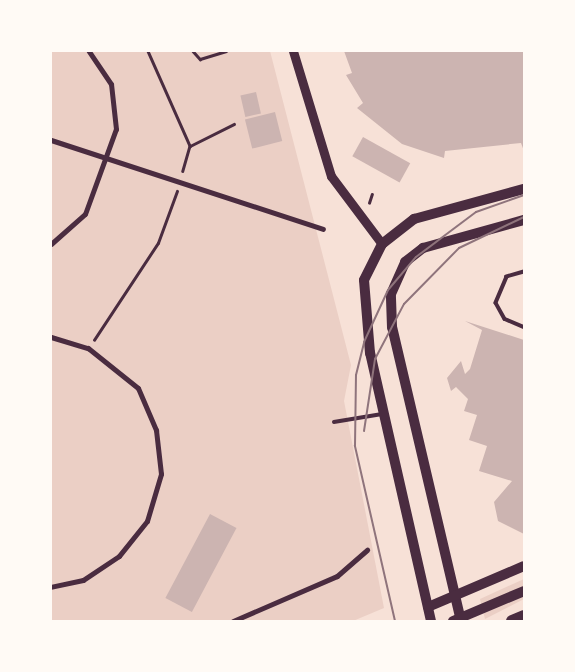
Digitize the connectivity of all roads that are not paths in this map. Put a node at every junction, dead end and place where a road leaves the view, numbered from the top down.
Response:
1 (89, 51) edge
2 (293, 51) edge
3 (51, 140) edge
4 (109, 160) junction
5 (524, 189) edge
6 (524, 220) edge
7 (323, 229) dead end
8 (51, 244) edge
9 (382, 244) junction
10 (524, 272) edge
11 (524, 327) edge
12 (51, 337) edge
13 (384, 414) junction
14 (334, 422) dead end
15 (367, 550) dead end
16 (524, 566) edge
17 (51, 587) edge
18 (524, 591) edge
19 (456, 600) junction
20 (429, 615) edge
21 (524, 616) edge
22 (233, 621) edge
23 (453, 621) edge
24 (461, 621) edge
25 (512, 621) edge

1 - 4 street
2 - 9 street
3 - 4 street
4 - 7 street
4 - 8 street
5 - 9 main road
6 - 19 main road
9 - 13 main road
10 - 11 lane
12 - 17 street
13 - 14 lane
13 - 20 main road
15 - 22 street
16 - 19 highway
18 - 23 highway
19 - 20 highway
19 - 24 main road
21 - 25 highway

